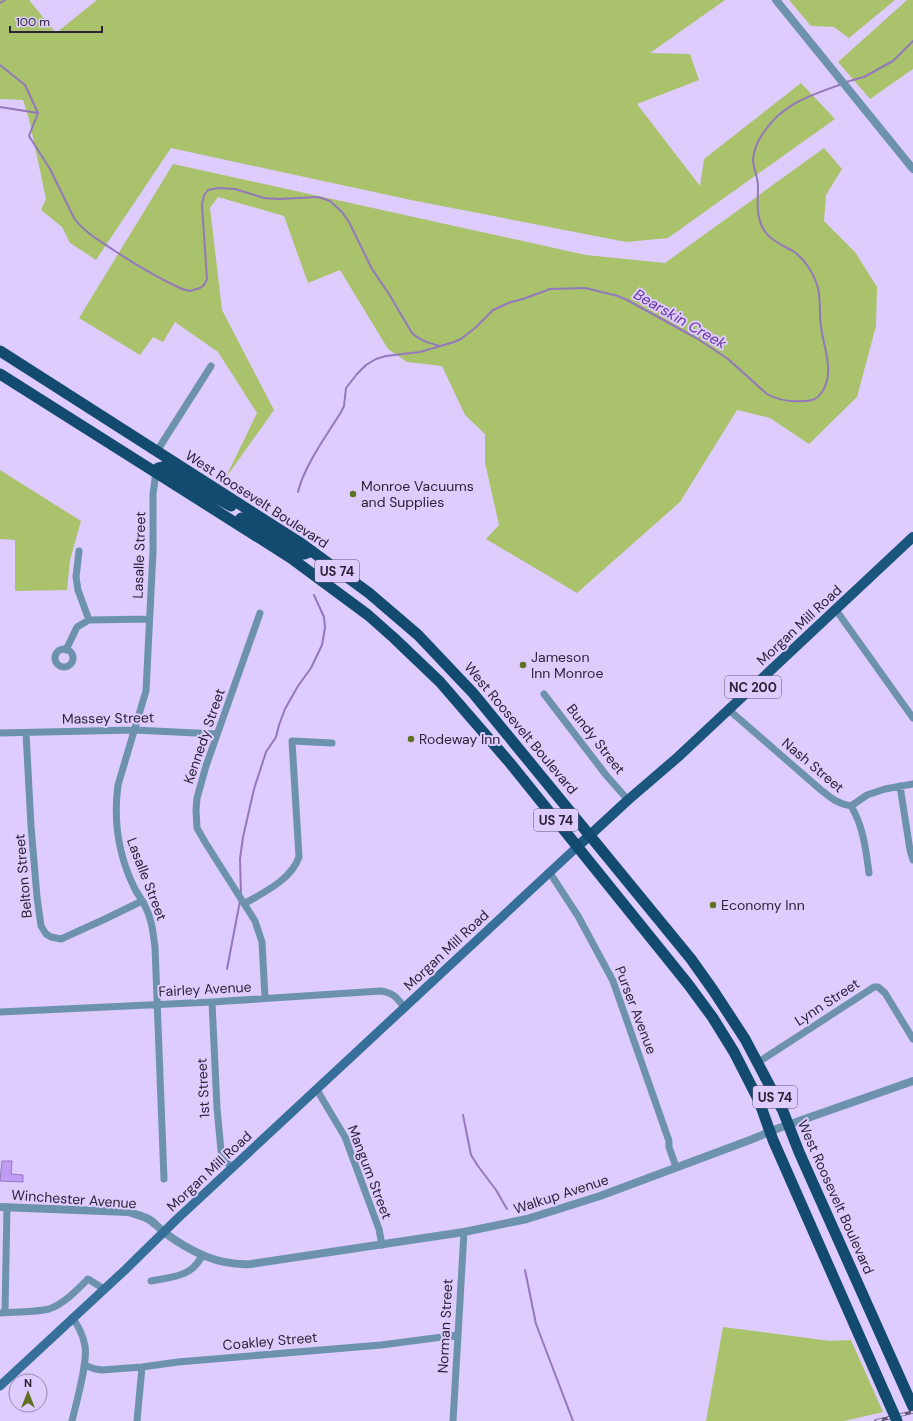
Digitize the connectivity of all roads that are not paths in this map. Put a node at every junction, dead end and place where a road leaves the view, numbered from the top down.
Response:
1 (776, 0) edge
2 (913, 169) edge
3 (0, 351) edge
4 (211, 366) dead end
5 (0, 374) edge
6 (157, 451) junction
7 (156, 472) junction
8 (200, 500) junction
9 (267, 521) junction
10 (913, 537) edge
11 (79, 550) dead end
12 (312, 551) junction
13 (836, 610) junction
14 (260, 613) dead end
15 (149, 619) junction
16 (89, 620) junction
17 (66, 650) dead end
18 (544, 694) dead end
19 (729, 710) junction
20 (913, 718) edge
21 (134, 730) junction
22 (0, 733) edge
23 (26, 733) junction
24 (217, 734) junction
25 (332, 743) dead end
26 (913, 784) edge
27 (900, 786) junction
28 (628, 800) junction
29 (851, 806) junction
30 (590, 835) junction
31 (577, 847) junction
32 (913, 860) edge
33 (550, 872) junction
34 (869, 872) dead end
35 (142, 900) junction
36 (244, 904) junction
37 (266, 998) junction
38 (212, 1002) junction
39 (157, 1004) junction
40 (404, 1008) junction
41 (0, 1012) edge
42 (913, 1039) edge
43 (757, 1063) junction
44 (913, 1081) edge
45 (317, 1090) junction
46 (788, 1125) junction
47 (770, 1132) junction
48 (676, 1167) junction
49 (232, 1168) junction
50 (164, 1179) dead end
51 (4, 1207) edge
52 (464, 1232) junction
53 (164, 1233) junction
54 (382, 1245) junction
55 (202, 1256) junction
56 (151, 1281) dead end
57 (104, 1289) junction
58 (2, 1312) edge
59 (72, 1318) junction
60 (458, 1335) junction
61 (84, 1365) junction
62 (142, 1367) junction
63 (0, 1386) edge
64 (913, 1407) edge
65 (72, 1421) edge
66 (138, 1421) edge
67 (453, 1421) edge
68 (898, 1421) edge

1 - 2 street
3 - 6 highway, West Roosevelt Boulevard / US 74
4 - 6 street
5 - 7 highway, US 74
6 - 9 highway, West Roosevelt Boulevard / US 74
7 - 8 highway, US 74
7 - 9 highway
7 - 15 street, Lasalle Street
8 - 12 highway
8 - 31 highway, US 74
9 - 12 highway, West Roosevelt Boulevard / US 74
10 - 13 main road, Morgan Mill Road / NC 200
11 - 16 street
12 - 30 highway, West Roosevelt Boulevard / US 74
13 - 19 main road, Morgan Mill Road / NC 200
13 - 20 street
14 - 24 street, Kennedy Street
15 - 16 street
15 - 21 street, Lasalle Street
16 - 17 street
18 - 28 street, Bundy Street
19 - 28 main road, Morgan Mill Road / NC 200
19 - 29 street, Nash Street
21 - 23 street, Massey Street
21 - 24 street, Massey Street
21 - 35 street, Lasalle Street
22 - 23 street, Massey Street
23 - 35 street, Belton Street
24 - 36 street, Kennedy Street
25 - 36 street
26 - 27 street, Nash Street
27 - 29 street, Nash Street
27 - 32 street
28 - 30 main road, Morgan Mill Road / NC 200
29 - 34 street
30 - 31 main road, Morgan Mill Road / NC 200
30 - 43 highway, West Roosevelt Boulevard / US 74
31 - 33 main road, Morgan Mill Road
31 - 47 highway, US 74
33 - 40 main road, Morgan Mill Road
33 - 48 street, Purser Avenue
35 - 39 street, Lasalle Street
36 - 37 street, Kennedy Street
37 - 38 street, Fairley Avenue
37 - 40 street, Fairley Avenue
38 - 39 street, Fairley Avenue
38 - 49 street, 1st Street
39 - 41 street, Fairley Avenue
39 - 50 street, Lasalle Street
40 - 45 main road, Morgan Mill Road
42 - 43 street, Lynn Street
43 - 46 highway, West Roosevelt Boulevard / US 74
44 - 46 street, Walkup Avenue
45 - 49 main road, Morgan Mill Road
45 - 54 street, Mangum Street
46 - 47 street, Walkup Avenue
46 - 64 highway, West Roosevelt Boulevard / US 74
47 - 48 street, Walkup Avenue
47 - 68 highway, US 74, bridge
48 - 52 street, Walkup Avenue
49 - 53 main road, Morgan Mill Road
51 - 53 street, Winchester Avenue
51 - 58 street
52 - 54 street, Walkup Avenue
52 - 60 street, Norman Street
53 - 55 street, Walkup Avenue
53 - 57 main road, Morgan Mill Road
54 - 55 street, Walkup Avenue
55 - 56 street
57 - 58 street
57 - 59 main road, Morgan Mill Road
59 - 61 street
59 - 63 main road, Morgan Mill Road
60 - 62 street, Coakley Street
60 - 67 street, Norman Street
61 - 62 street, Coakley Street
61 - 65 street
62 - 66 street

